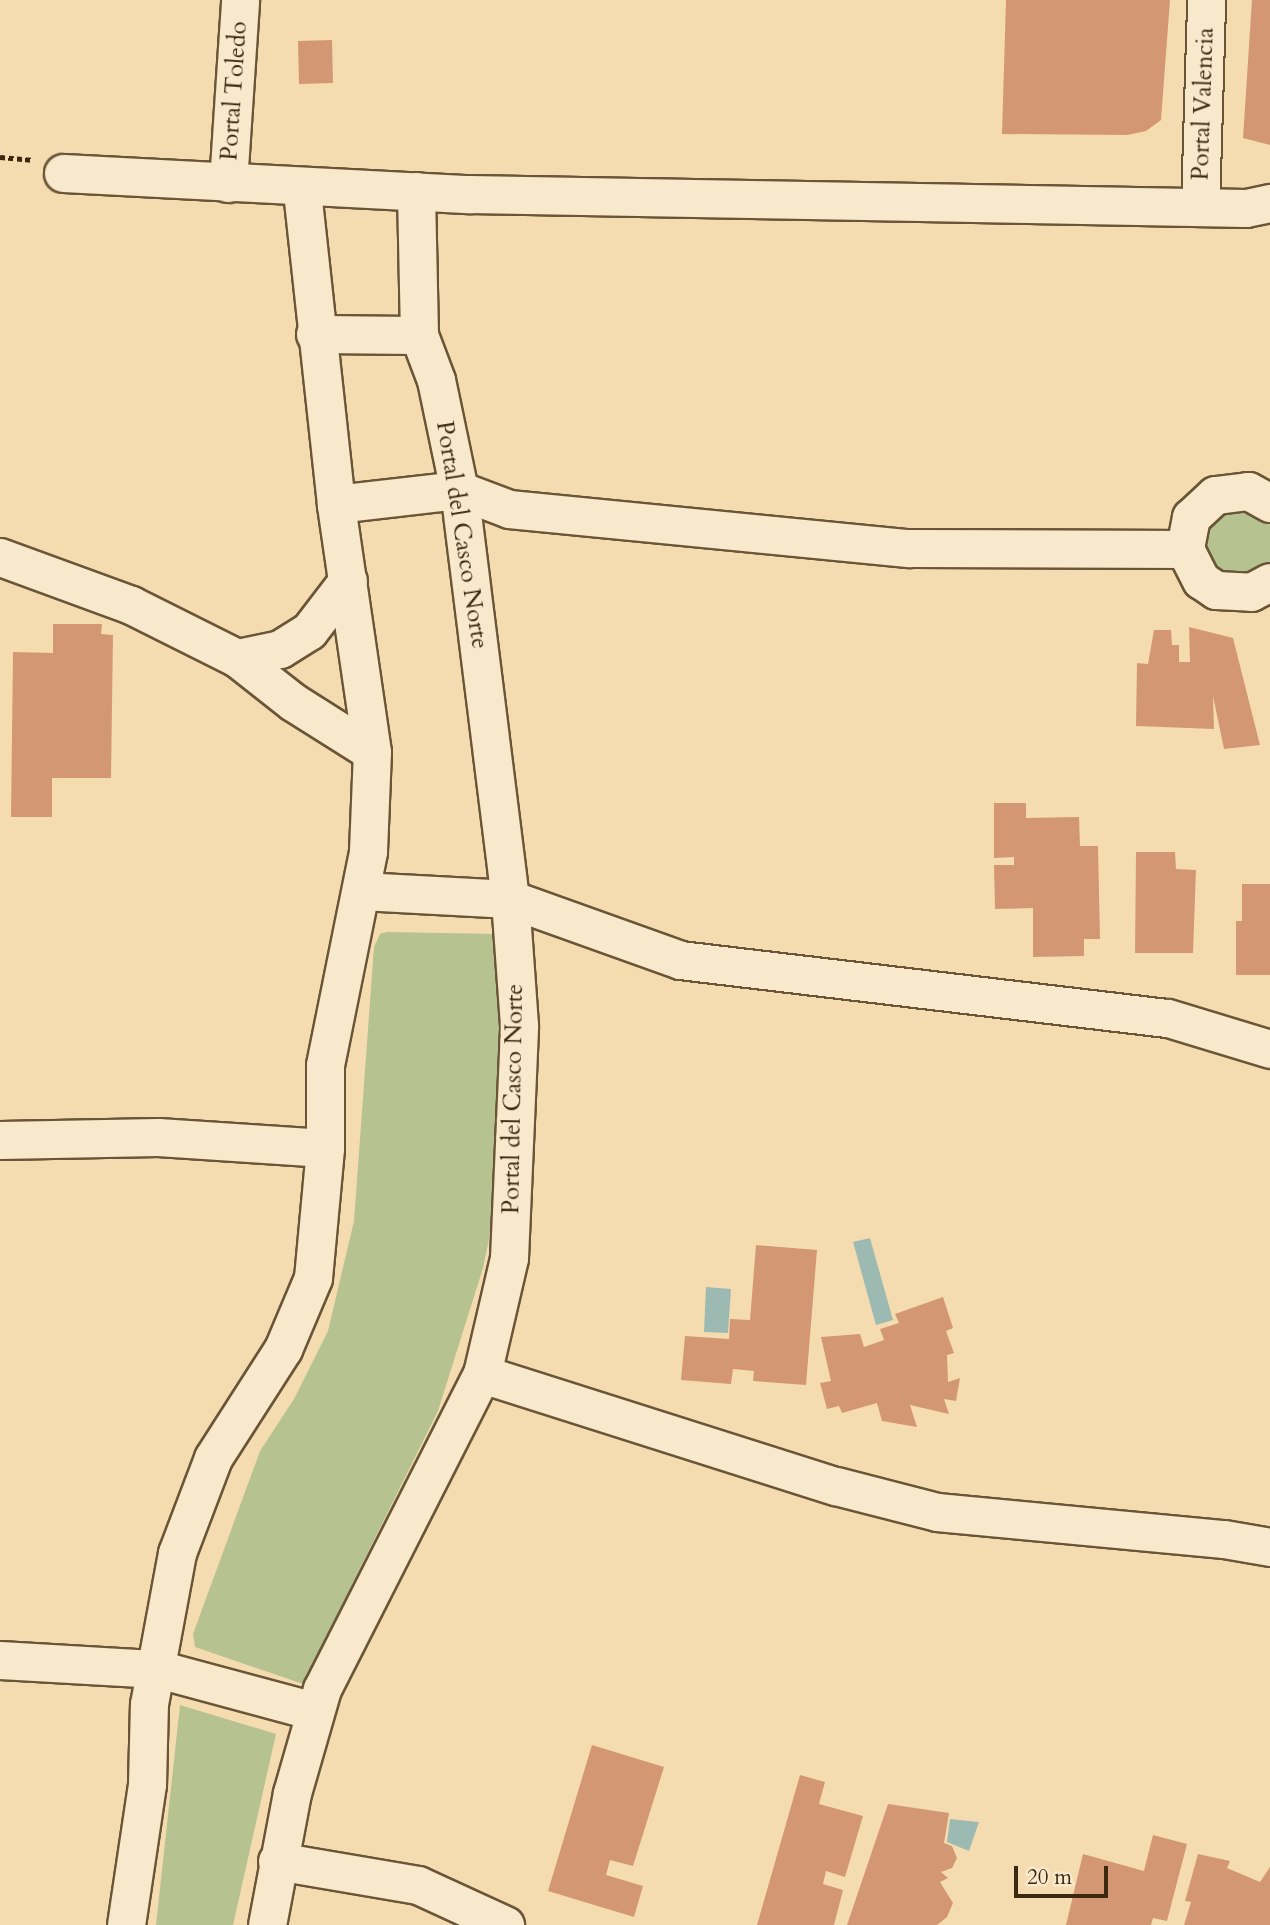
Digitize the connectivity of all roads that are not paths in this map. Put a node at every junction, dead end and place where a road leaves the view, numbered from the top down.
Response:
1 (240, 0) edge
2 (1206, 0) edge
3 (63, 173) dead end
4 (228, 183) junction
5 (302, 189) junction
6 (416, 191) junction
7 (1200, 207) junction
8 (1262, 209) edge
9 (315, 334) junction
10 (419, 335) junction
11 (459, 490) junction
12 (1270, 503) edge
13 (336, 504) junction
14 (1185, 548) junction
15 (0, 557) edge
16 (348, 580) junction
17 (1270, 582) edge
18 (237, 658) junction
19 (372, 752) junction
20 (360, 891) junction
21 (510, 899) junction
22 (1270, 1049) edge
23 (0, 1140) edge
24 (325, 1147) junction
25 (482, 1374) junction
26 (1270, 1547) edge
27 (0, 1660) edge
28 (158, 1669) junction
29 (314, 1711) junction
30 (277, 1861) junction
31 (126, 1925) edge
32 (267, 1925) edge
33 (505, 1925) edge

1 - 4 street, Portal Toledo
2 - 7 street, Portal Valencia
3 - 4 street
4 - 5 street
5 - 6 street
5 - 9 street
6 - 7 street
6 - 10 street, Portal del Casco Norte
7 - 8 street
9 - 10 street
9 - 13 street
10 - 11 street, Portal del Casco Norte
11 - 13 street
11 - 14 street
11 - 21 street, Portal del Casco Norte
12 - 14 street
13 - 16 street
14 - 17 street
15 - 18 street
16 - 18 street
16 - 19 street
18 - 19 street
19 - 20 street
20 - 21 street
20 - 24 street
21 - 22 street
21 - 25 street, Portal del Casco Norte
23 - 24 street
24 - 28 street
25 - 26 street
25 - 29 street, Portal del Casco Norte
27 - 28 street
28 - 29 street
28 - 31 street
29 - 30 street, Portal del Casco Norte
30 - 32 street, Portal del Casco Norte
30 - 33 street

